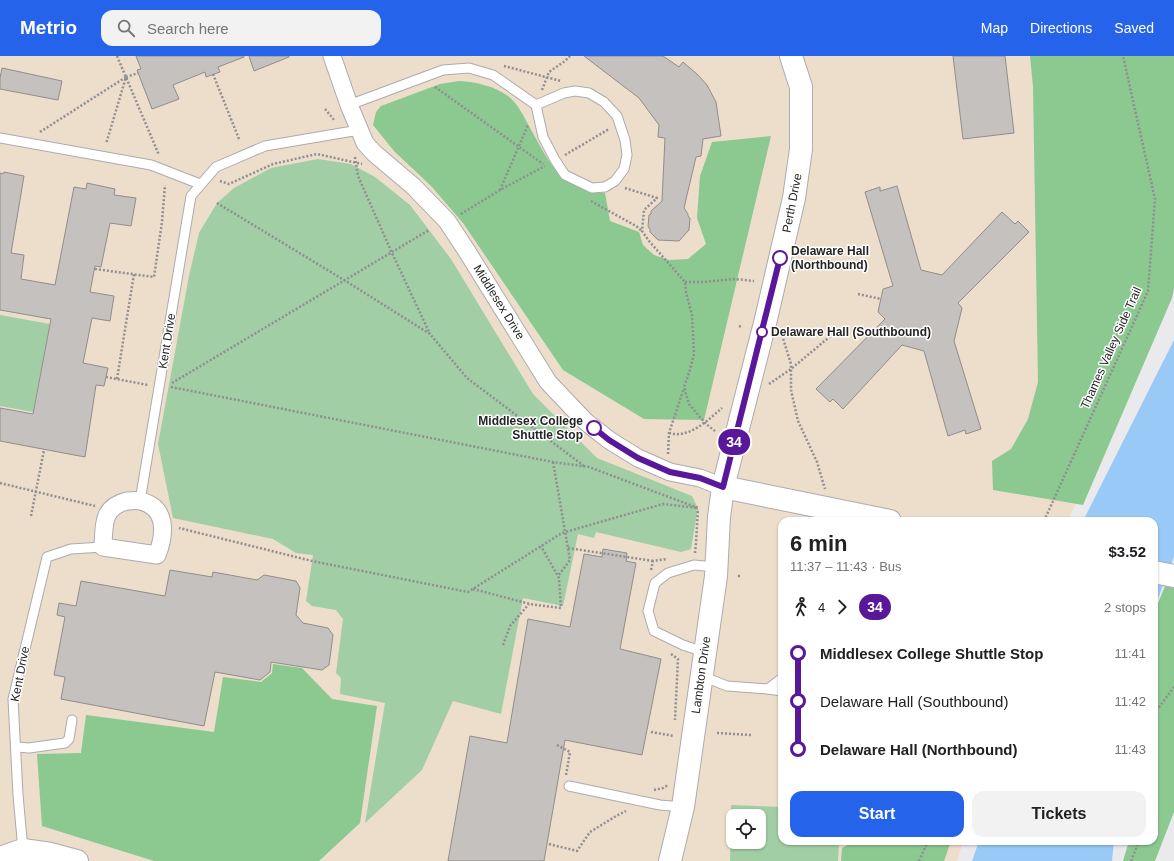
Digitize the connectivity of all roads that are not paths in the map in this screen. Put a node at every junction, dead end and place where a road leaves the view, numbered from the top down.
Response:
1 (332, 56) edge
2 (791, 56) edge
3 (349, 105) junction
4 (536, 105) junction
5 (351, 131) junction
6 (0, 138) edge
7 (203, 181) junction
8 (723, 487) junction
9 (140, 501) junction
10 (870, 517) edge
11 (103, 547) junction
12 (716, 567) junction
13 (1158, 573) edge
14 (1174, 576) edge
15 (704, 652) junction
16 (701, 676) junction
17 (778, 681) edge
18 (768, 689) junction
19 (778, 690) edge
20 (72, 720) dead end
21 (17, 747) junction
22 (571, 782) road end
23 (683, 807) junction
24 (23, 850) junction
25 (0, 858) edge
26 (77, 861) edge
27 (670, 861) edge

1 - 3 street, Middlesex Drive
2 - 8 street, Perth Drive
3 - 4 lane
3 - 5 street, Middlesex Drive
4 - 4 lane
5 - 7 lane, Kent Drive
5 - 8 street, Middlesex Drive
6 - 7 lane
7 - 9 lane, Kent Drive
8 - 10 street
8 - 12 street, Lambton Drive
9 - 11 street
9 - 11 street, Kent Drive
11 - 21 lane, Kent Drive
12 - 15 street, Lambton Drive
12 - 15 lane
13 - 14 street
15 - 16 street, Lambton Drive
16 - 18 lane
16 - 23 street, Lambton Drive
17 - 18 lane
18 - 19 lane
20 - 21 lane
21 - 24 lane, Kent Drive
22 - 23 lane
23 - 27 street, Lambton Drive
24 - 25 street
24 - 26 street

